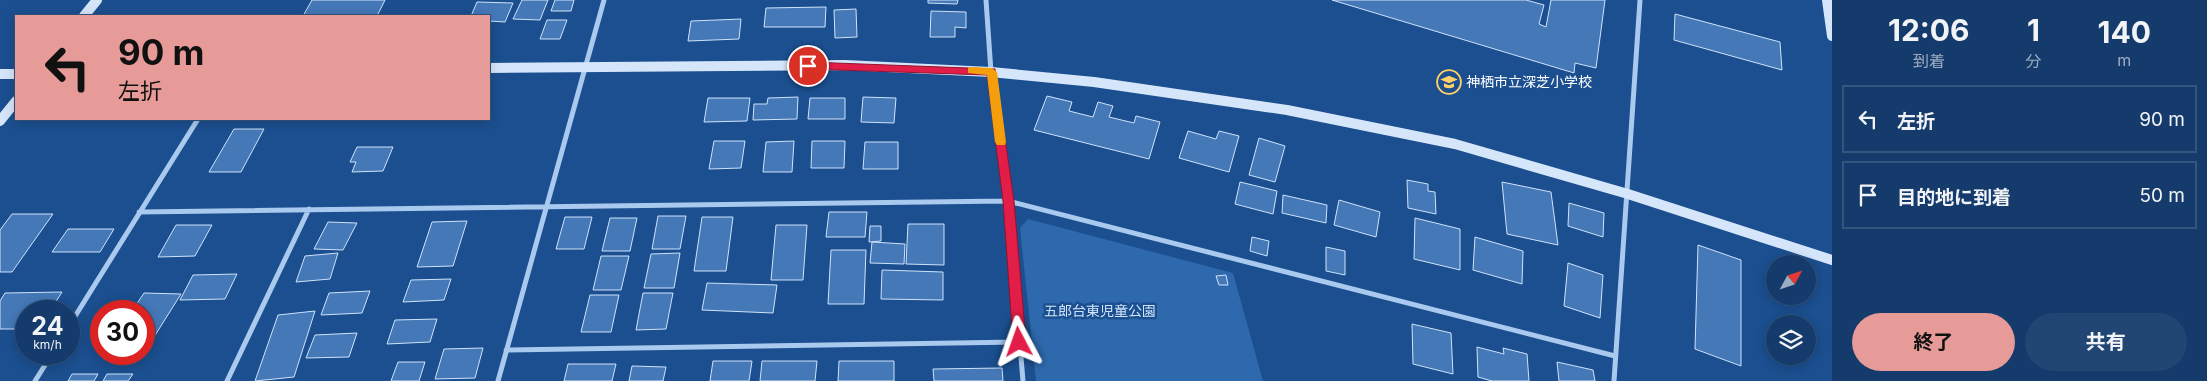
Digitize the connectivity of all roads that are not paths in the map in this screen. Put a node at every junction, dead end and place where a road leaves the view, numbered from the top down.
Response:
1 (97, 0) edge
2 (604, 0) edge
3 (986, 0) edge
4 (1640, 0) edge
5 (1827, 0) edge
6 (85, 15) edge
7 (1832, 36) edge
8 (490, 68) edge
9 (584, 68) junction
10 (992, 72) junction
11 (0, 74) edge
12 (15, 74) edge
13 (15, 102) edge
14 (197, 120) edge
15 (0, 121) edge
16 (1628, 194) junction
17 (1008, 201) junction
18 (546, 207) junction
19 (309, 209) junction
20 (139, 212) junction
21 (1832, 260) edge
22 (80, 308) edge
23 (1019, 342) junction
24 (506, 350) junction
25 (1615, 356) junction
26 (45, 365) edge
27 (35, 381) edge
28 (227, 381) edge
29 (498, 381) edge
30 (1023, 381) edge
31 (1614, 381) edge

1 - 6 street
2 - 9 street
3 - 10 street
4 - 16 street
5 - 7 street
8 - 9 street
9 - 10 street
9 - 18 street
10 - 16 street
10 - 17 street
11 - 12 street
13 - 15 street
14 - 20 street
16 - 21 street
16 - 25 street
17 - 18 street
17 - 23 street
17 - 25 street
18 - 19 street
18 - 24 street
19 - 20 street
19 - 28 street
20 - 22 street
23 - 24 street
23 - 30 street
24 - 29 street
25 - 31 street
26 - 27 street

